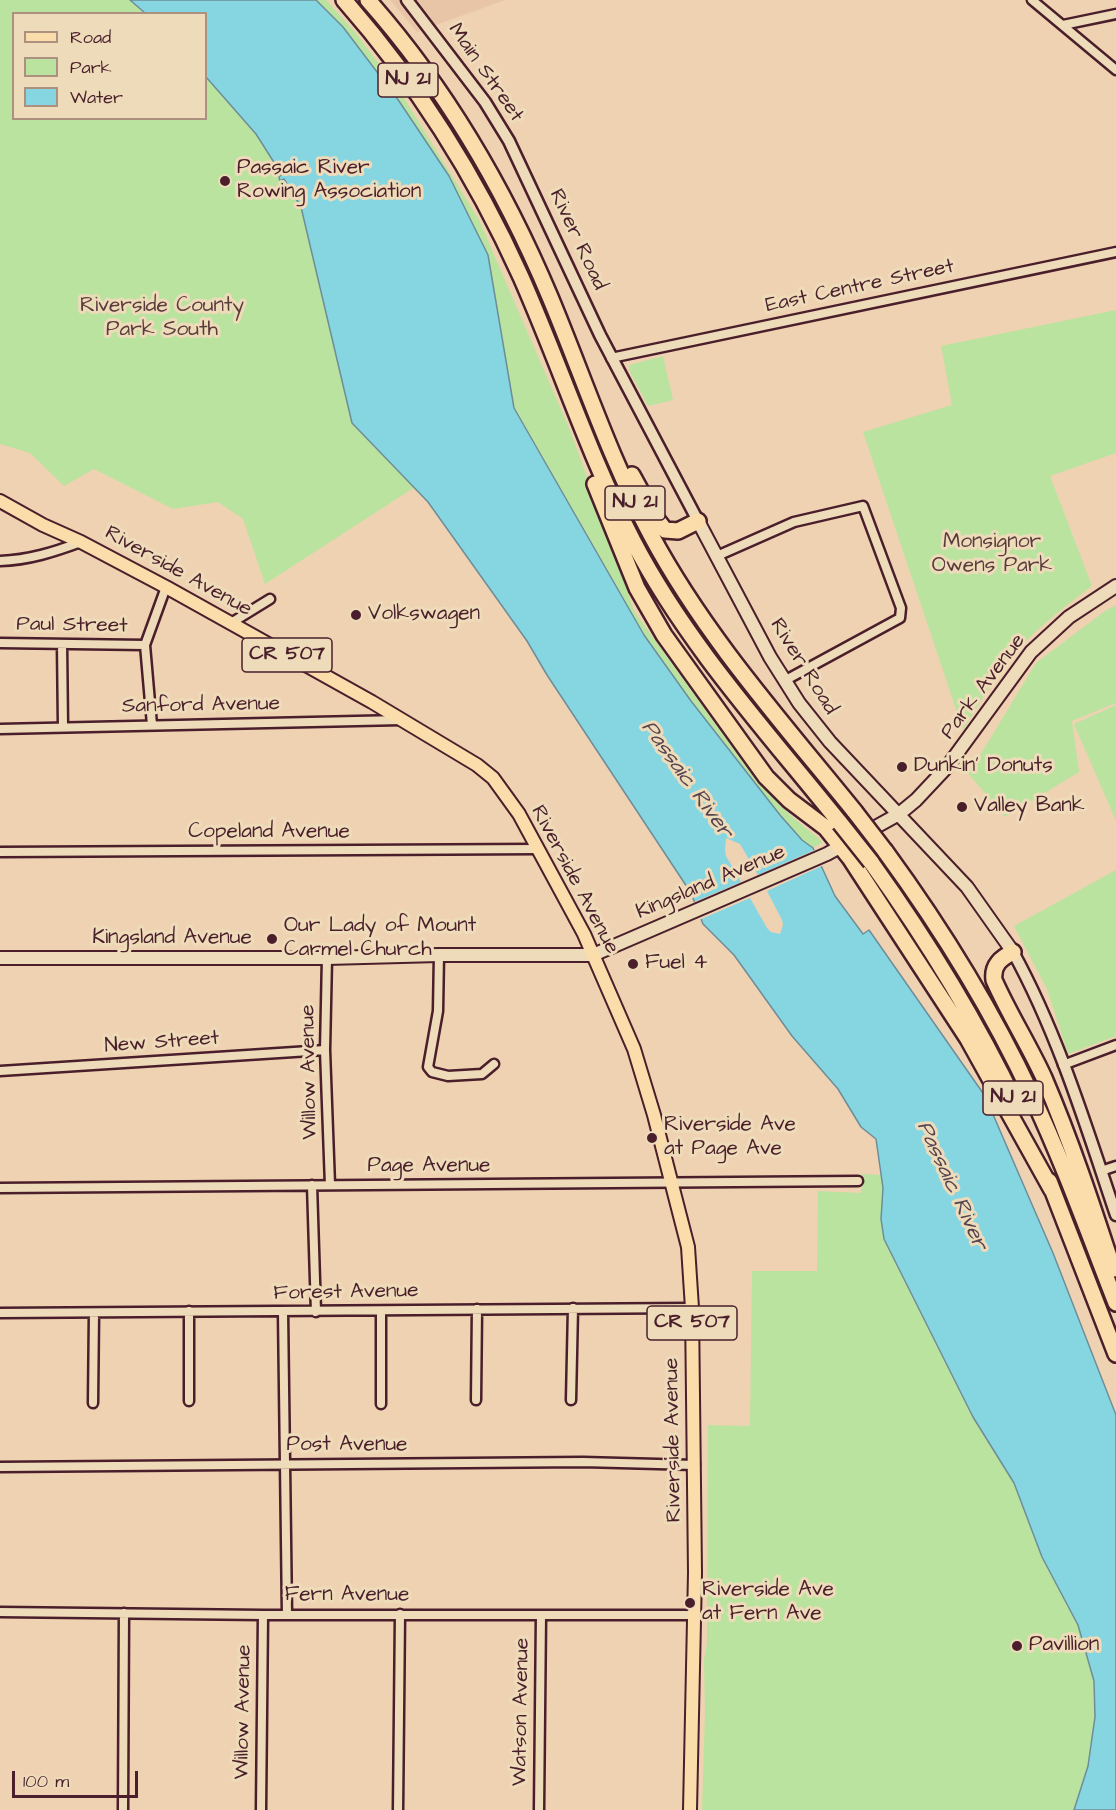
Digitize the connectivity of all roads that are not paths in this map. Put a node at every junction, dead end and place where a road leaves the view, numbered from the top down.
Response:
1 (344, 0) edge
2 (368, 0) edge
3 (407, 0) edge
4 (1032, 0) edge
5 (1116, 14) edge
6 (1064, 26) junction
7 (1116, 70) edge
8 (509, 141) joint
9 (1116, 252) edge
10 (561, 325) junction
11 (611, 358) junction
12 (582, 426) junction
13 (0, 501) edge
14 (698, 521) junction
15 (81, 542) junction
16 (717, 556) junction
17 (0, 561) edge
18 (1116, 586) edge
19 (166, 587) junction
20 (270, 599) dead end
21 (231, 623) junction
22 (0, 643) edge
23 (62, 644) junction
24 (145, 645) junction
25 (784, 681) junction
26 (403, 720) junction
27 (152, 725) junction
28 (63, 727) junction
29 (0, 729) edge
30 (899, 814) junction
31 (841, 846) junction
32 (538, 849) junction
33 (0, 852) edge
34 (827, 854) joint
35 (1013, 952) junction
36 (440, 955) junction
37 (593, 955) junction
38 (0, 958) edge
39 (327, 958) junction
40 (1116, 1045) edge
41 (326, 1050) junction
42 (494, 1064) dead end
43 (1063, 1065) junction
44 (0, 1071) edge
45 (1116, 1166) edge
46 (1101, 1172) junction
47 (858, 1181) dead end
48 (673, 1184) junction
49 (312, 1185) junction
50 (330, 1185) junction
51 (0, 1188) edge
52 (1053, 1190) junction
53 (1116, 1215) edge
54 (1116, 1278) edge
55 (1116, 1303) edge
56 (573, 1308) junction
57 (692, 1308) junction
58 (477, 1310) junction
59 (189, 1311) junction
60 (381, 1311) junction
61 (283, 1312) junction
62 (316, 1312) junction
63 (0, 1313) edge
64 (94, 1313) junction
65 (1116, 1354) edge
66 (476, 1400) dead end
67 (571, 1400) dead end
68 (189, 1401) dead end
69 (93, 1403) dead end
70 (381, 1404) dead end
71 (285, 1465) junction
72 (694, 1465) junction
73 (0, 1467) edge
74 (0, 1612) edge
75 (124, 1613) junction
76 (287, 1614) junction
77 (400, 1614) junction
78 (263, 1615) junction
79 (541, 1615) junction
80 (695, 1615) junction
81 (123, 1810) edge
82 (261, 1810) edge
83 (398, 1810) edge
84 (539, 1810) edge
85 (690, 1810) edge

1 - 12 highway, NJ 21
2 - 10 highway, NJ 21
3 - 8 street, Main Street
4 - 6 street
5 - 6 street
6 - 7 street
8 - 11 street, River Road
9 - 11 street, East Centre Street
10 - 14 highway
10 - 55 highway, NJ 21, bridge
11 - 14 street, River Road
12 - 31 highway
12 - 52 highway, NJ 21, bridge
13 - 15 main road, Riverside Avenue / CR 507
14 - 16 main road, River Road
15 - 17 street
15 - 19 main road, Riverside Avenue / CR 507
16 - 25 main road, River Road
16 - 25 street
18 - 30 main road, Park Avenue
19 - 21 main road, Riverside Avenue / CR 507
19 - 24 street
20 - 21 street
21 - 26 main road, Riverside Avenue / CR 507
22 - 23 street, Paul Street
23 - 24 street, Paul Street
23 - 28 street
24 - 27 street
25 - 30 main road, River Road
26 - 27 street, Sanford Avenue
26 - 32 main road, Riverside Avenue / CR 507
27 - 28 street, Sanford Avenue
28 - 29 street, Sanford Avenue
30 - 31 main road, Park Avenue
30 - 35 main road, River Road
31 - 34 main road, Park Avenue
31 - 52 highway
32 - 33 street, Copeland Avenue
32 - 37 main road, Riverside Avenue / CR 507
34 - 37 main road, Kingsland Avenue
35 - 43 street, River Road
35 - 54 highway
36 - 37 main road, Kingsland Avenue
36 - 39 main road, Kingsland Avenue
36 - 42 street
37 - 48 main road, Riverside Avenue / CR 507
38 - 39 main road, Kingsland Avenue
39 - 41 street, Willow Avenue
40 - 43 street
41 - 44 street, New Street
41 - 50 street, Willow Avenue
43 - 46 street, River Road
45 - 46 street
46 - 53 street, River Road
47 - 48 street, Page Avenue
48 - 50 street, Page Avenue
48 - 57 main road, Riverside Avenue / CR 507
49 - 50 street, Page Avenue
49 - 51 street, Page Avenue
49 - 62 street
52 - 65 highway, NJ 21
56 - 57 street, Forest Avenue
56 - 58 street, Forest Avenue
56 - 67 street
57 - 72 main road, Riverside Avenue / CR 507
58 - 60 street, Forest Avenue
58 - 66 street
59 - 61 street, Forest Avenue
59 - 64 street, Forest Avenue
59 - 68 street
60 - 62 street, Forest Avenue
60 - 70 street
61 - 62 street, Forest Avenue
61 - 71 street
63 - 64 street, Forest Avenue
64 - 69 street
71 - 72 street, Post Avenue
71 - 73 street, Post Avenue
71 - 76 street
72 - 80 main road, Riverside Avenue / CR 507
74 - 75 street, Fern Avenue
75 - 78 street, Fern Avenue
75 - 81 street
76 - 77 street, Fern Avenue
76 - 78 street, Fern Avenue
77 - 79 street, Fern Avenue
77 - 83 street
78 - 82 street, Willow Avenue
79 - 80 street, Fern Avenue
79 - 84 street, Watson Avenue
80 - 85 main road, Riverside Avenue / CR 507

